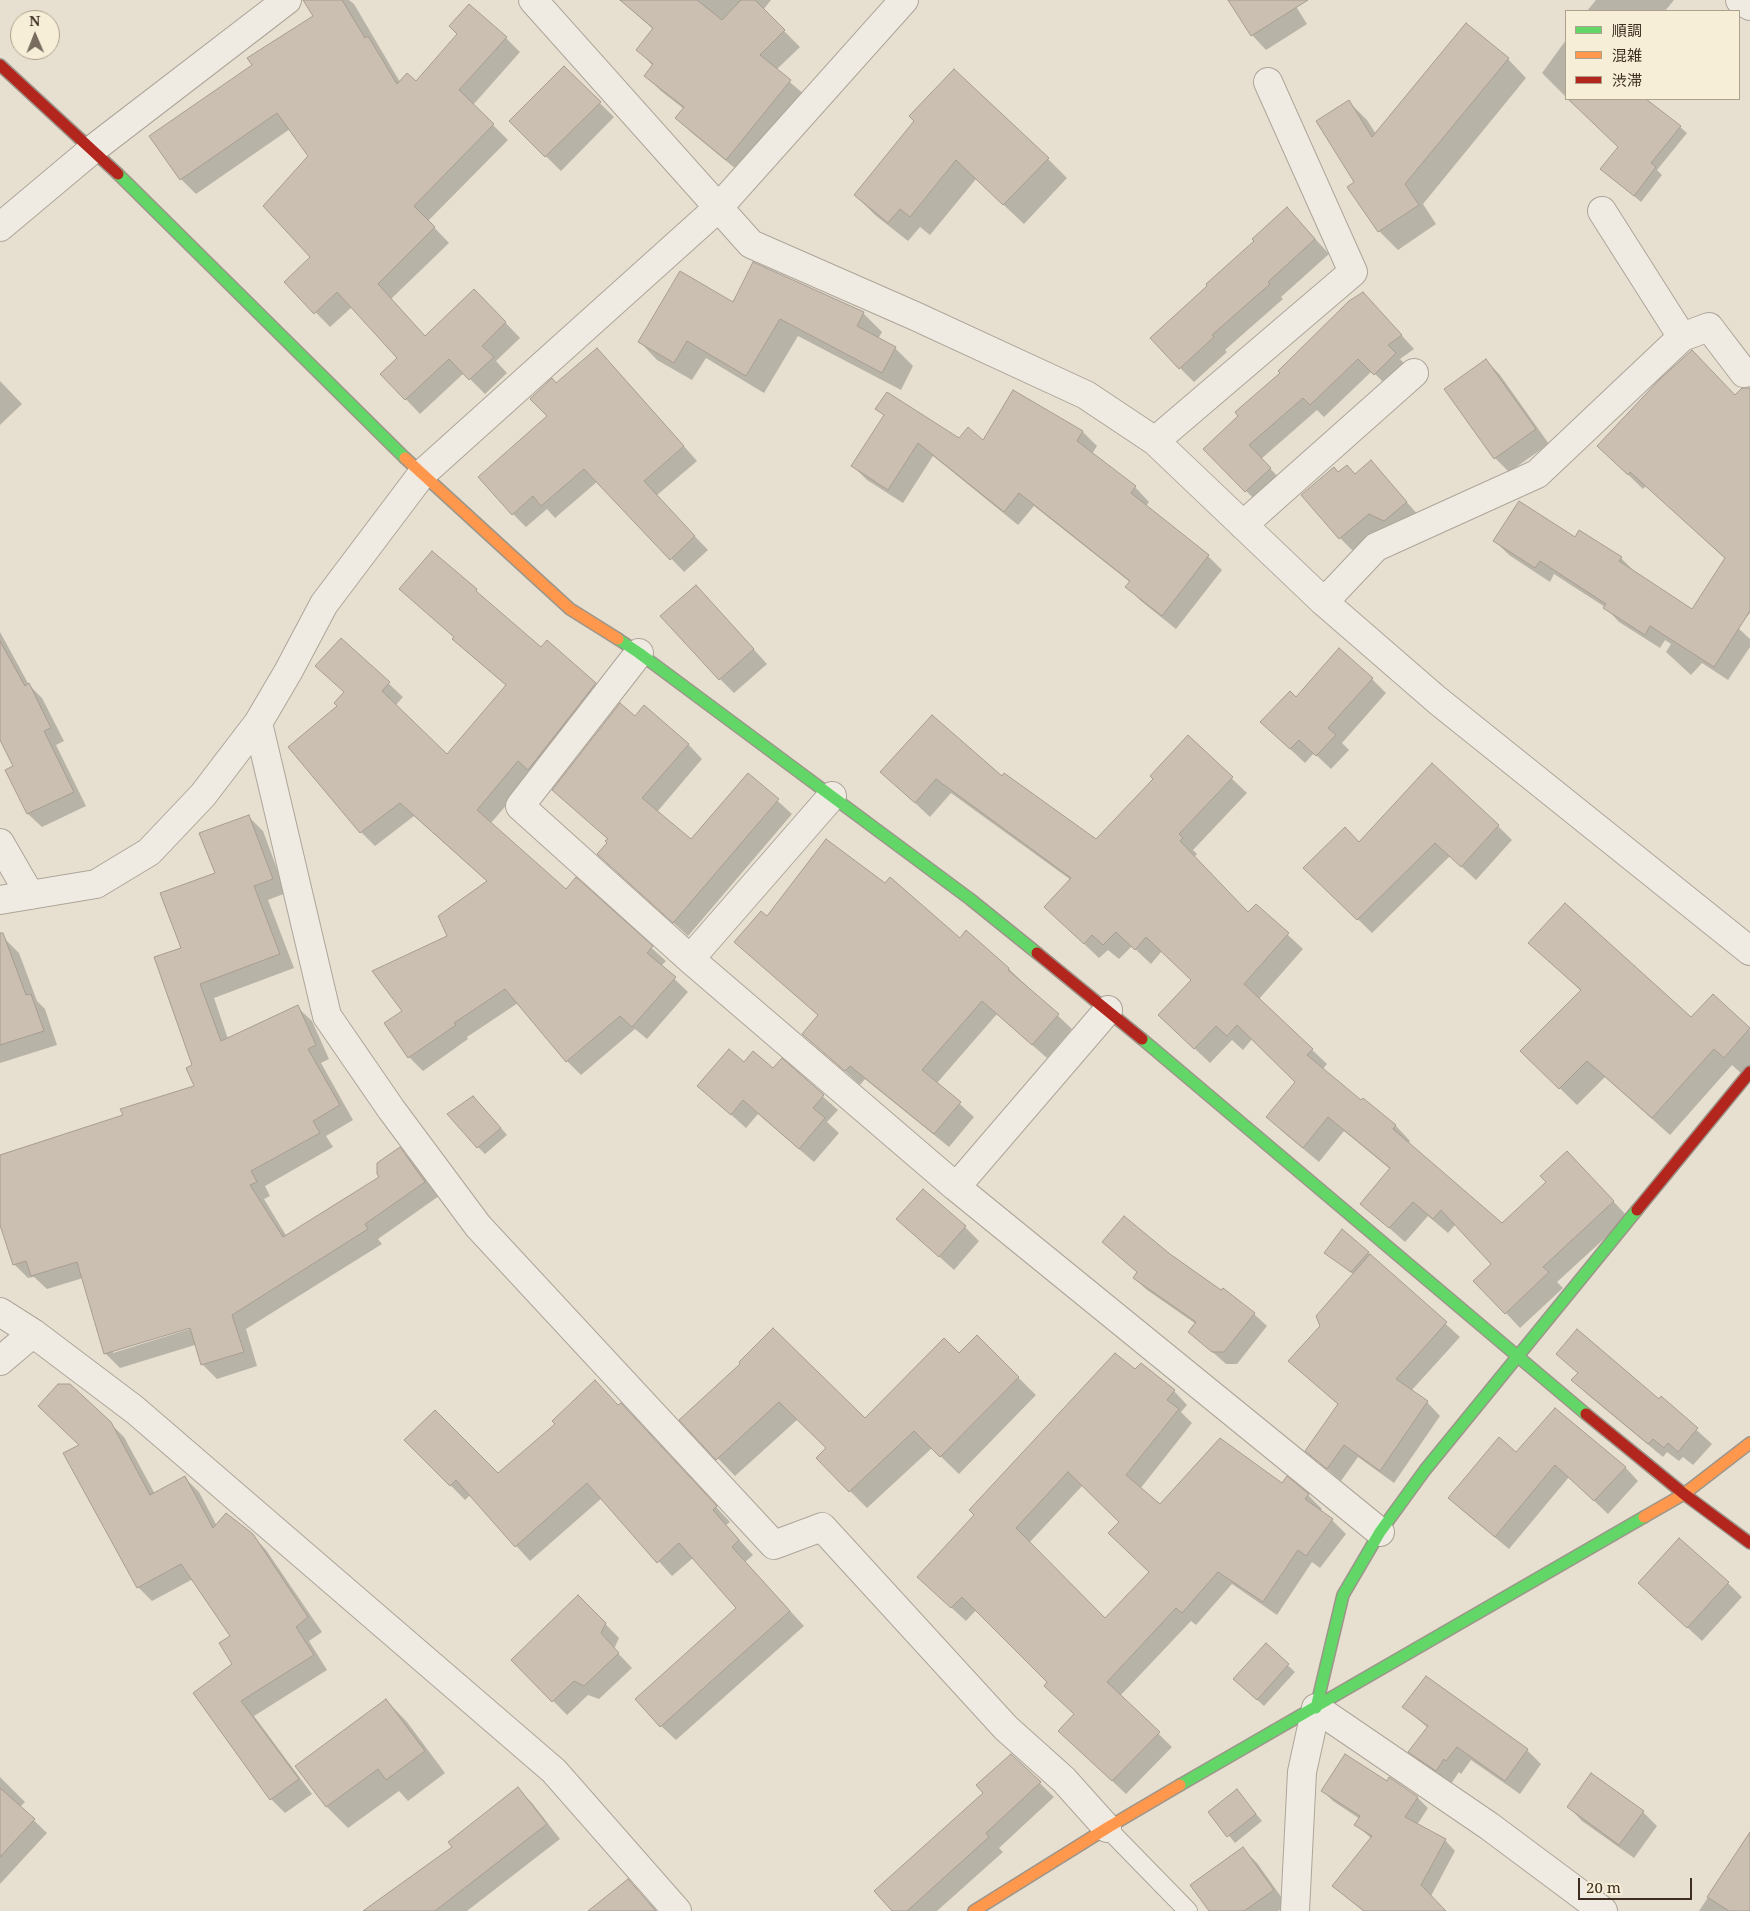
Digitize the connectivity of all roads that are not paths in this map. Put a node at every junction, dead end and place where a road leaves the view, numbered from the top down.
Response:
1 (287, 0) edge
2 (533, 0) edge
3 (904, 0) edge
4 (1740, 0) edge
5 (1750, 6) edge
6 (0, 64) edge
7 (1268, 82) dead end
8 (93, 149) junction
9 (719, 207) junction
10 (1602, 211) dead end
11 (0, 227) edge
12 (1682, 337) junction
13 (1750, 372) edge
14 (1414, 373) dead end
15 (1155, 441) junction
16 (422, 474) junction
17 (1243, 525) junction
18 (1324, 602) junction
19 (639, 653) junction
20 (258, 723) junction
21 (832, 796) junction
22 (0, 843) edge
23 (30, 895) junction
24 (0, 900) edge
25 (1750, 951) edge
26 (690, 959) junction
27 (1108, 1010) junction
28 (1750, 1072) edge
29 (956, 1187) junction
30 (0, 1312) edge
31 (33, 1333) junction
32 (1517, 1357) junction
33 (0, 1362) edge
34 (1750, 1443) edge
35 (1684, 1494) junction
36 (1380, 1532) junction
37 (1750, 1543) edge
38 (1316, 1708) junction
39 (1107, 1828) junction
40 (677, 1911) edge
41 (974, 1911) edge
42 (1188, 1911) edge
43 (1296, 1911) edge
44 (1603, 1911) edge

1 - 8 street
2 - 9 street
3 - 9 street
4 - 5 street
6 - 8 street
7 - 15 street
8 - 11 street
8 - 16 street
9 - 15 street
9 - 16 street
10 - 12 street
12 - 13 street
12 - 18 street
14 - 17 street
15 - 17 street
16 - 19 street
16 - 20 street
17 - 18 street
18 - 25 street
19 - 21 street
19 - 26 street
20 - 23 street
20 - 39 street
21 - 26 street
21 - 27 street
22 - 23 street
23 - 24 street
26 - 29 street
27 - 29 street
27 - 32 street
28 - 32 street
29 - 36 street
30 - 31 street
31 - 33 street
31 - 40 street
32 - 35 street
32 - 36 street
34 - 35 street
35 - 37 street
35 - 38 street
36 - 38 street
38 - 39 street
38 - 43 street
38 - 44 street
39 - 41 street
39 - 42 lane

